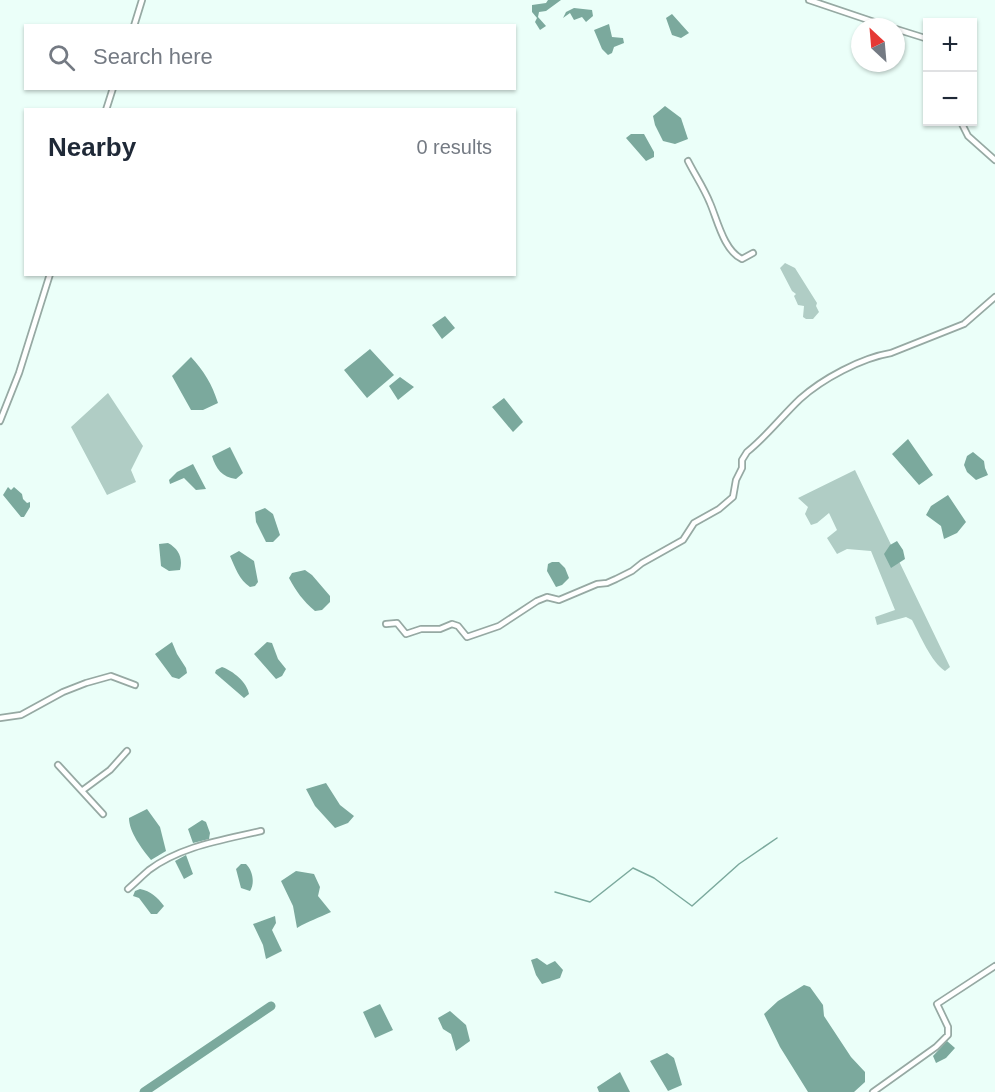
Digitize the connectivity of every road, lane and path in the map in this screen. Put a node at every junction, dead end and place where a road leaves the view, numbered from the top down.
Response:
1 (142, 0) edge
2 (809, 0) edge
3 (862, 18) edge
4 (135, 24) edge
5 (905, 32) edge
6 (923, 38) edge
7 (112, 90) edge
8 (107, 108) edge
9 (963, 126) edge
10 (995, 160) edge
11 (688, 161) dead end
12 (753, 253) dead end
13 (49, 276) edge
14 (995, 297) edge
15 (0, 422) edge
16 (386, 624) dead end
17 (135, 685) dead end
18 (0, 718) edge
19 (127, 751) dead end
20 (58, 765) dead end
21 (83, 790) junction
22 (103, 814) dead end
23 (261, 831) dead end
24 (128, 889) dead end
25 (995, 966) edge
26 (873, 1092) edge

1 - 4 street
2 - 3 street
5 - 6 street
7 - 8 street
9 - 10 street
11 - 12 street
13 - 15 street
14 - 16 street
17 - 18 street
19 - 21 street
20 - 21 street
21 - 22 street
23 - 24 street
25 - 26 street

